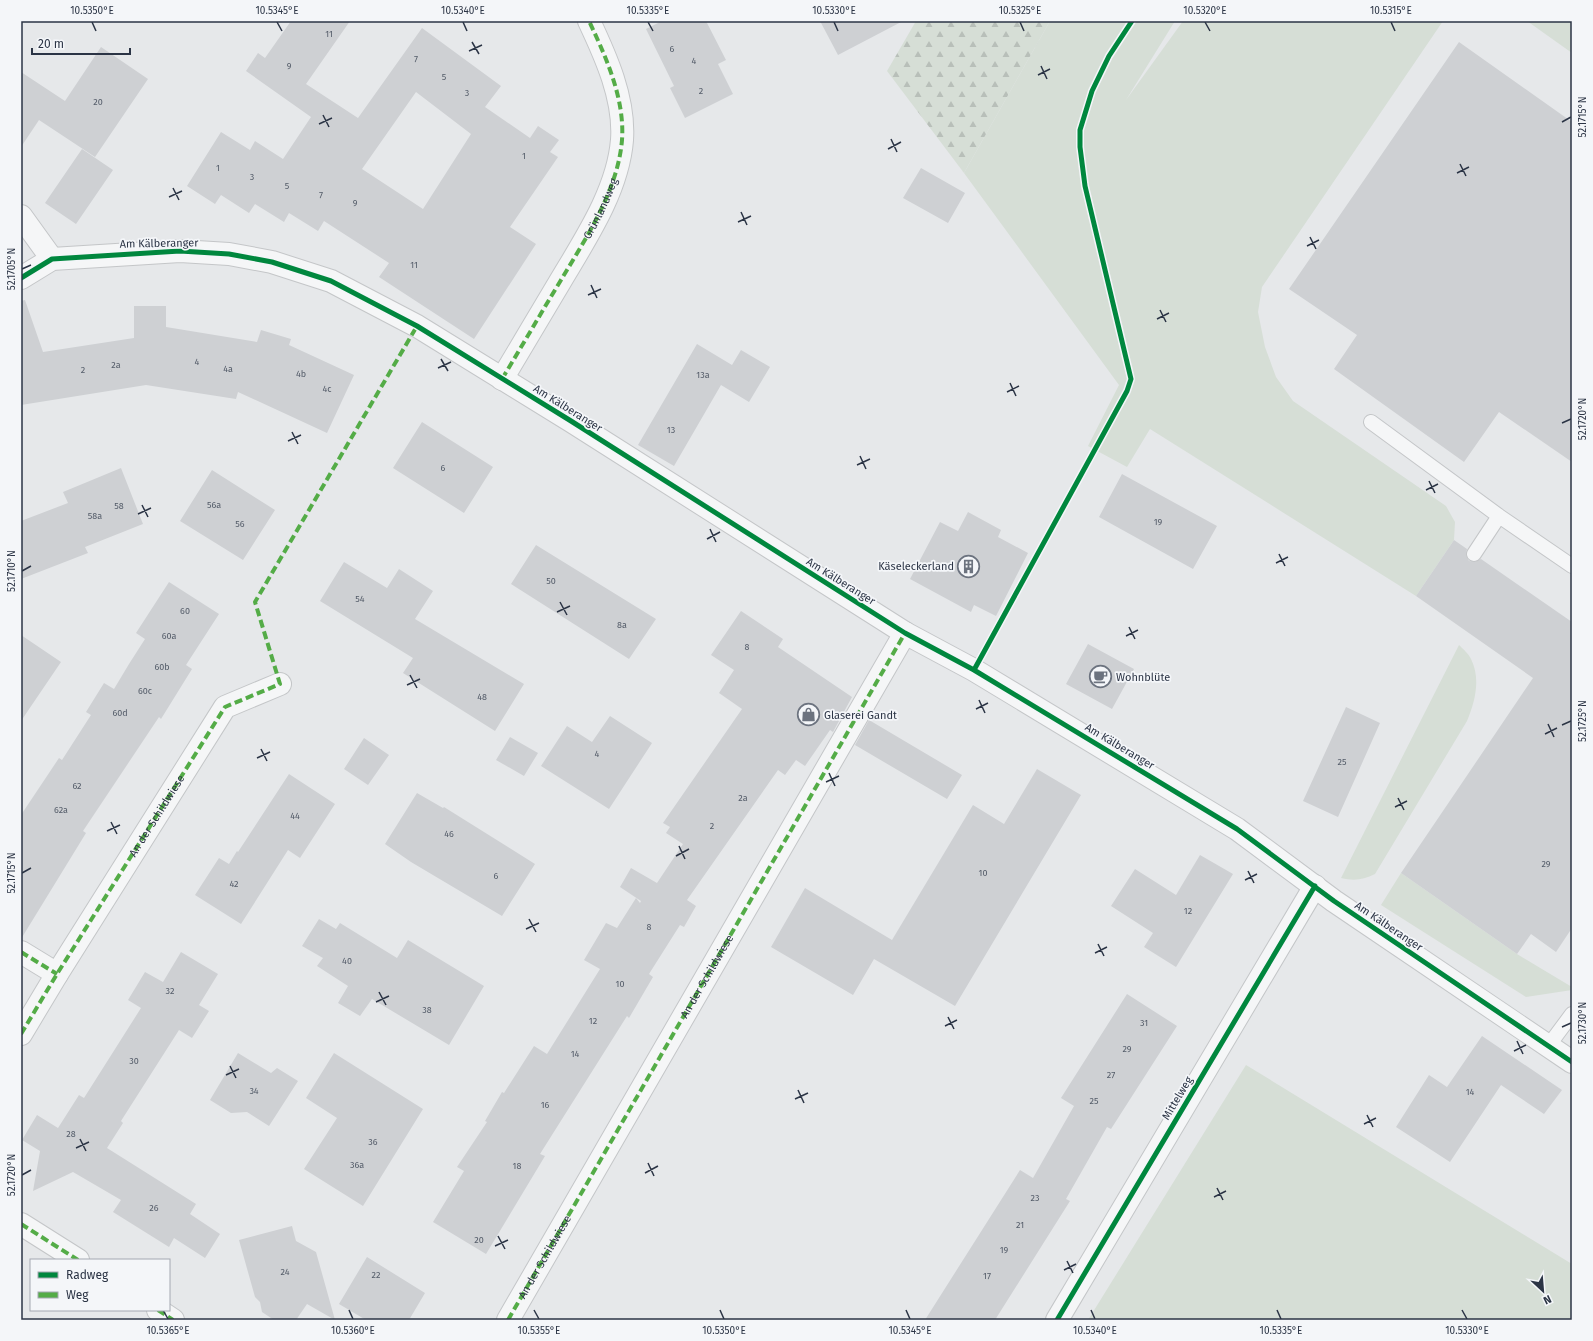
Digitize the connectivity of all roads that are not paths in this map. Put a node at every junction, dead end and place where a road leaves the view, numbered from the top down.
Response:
1 (589, 21) edge
2 (21, 216) edge
3 (52, 259) junction
4 (21, 278) edge
5 (502, 379) junction
6 (1371, 422) dead end
7 (1499, 516) junction
8 (1474, 554) dead end
9 (1572, 566) edge
10 (905, 633) junction
11 (280, 684) dead end
12 (1315, 886) junction
13 (21, 952) edge
14 (56, 974) junction
15 (1572, 1014) edge
16 (21, 1034) edge
17 (1549, 1045) junction
18 (1572, 1062) edge
19 (21, 1224) edge
20 (76, 1259) edge
21 (160, 1311) edge
22 (173, 1320) edge
23 (508, 1320) edge
24 (1057, 1320) edge

1 - 5 street, Grünlandweg
2 - 3 street
3 - 4 street
3 - 5 street, Am Kälberanger
5 - 10 street, Am Kälberanger
6 - 7 lane
7 - 8 lane
7 - 9 lane
10 - 12 street, Am Kälberanger
10 - 23 street, An der Schildwiese
11 - 14 street, An der Schildwiese
12 - 17 street, Am Kälberanger
12 - 24 street, Mittelweg
13 - 14 street
14 - 16 street, An der Schildwiese
15 - 17 lane
17 - 18 street, Am Kälberanger
19 - 20 street
21 - 22 street

